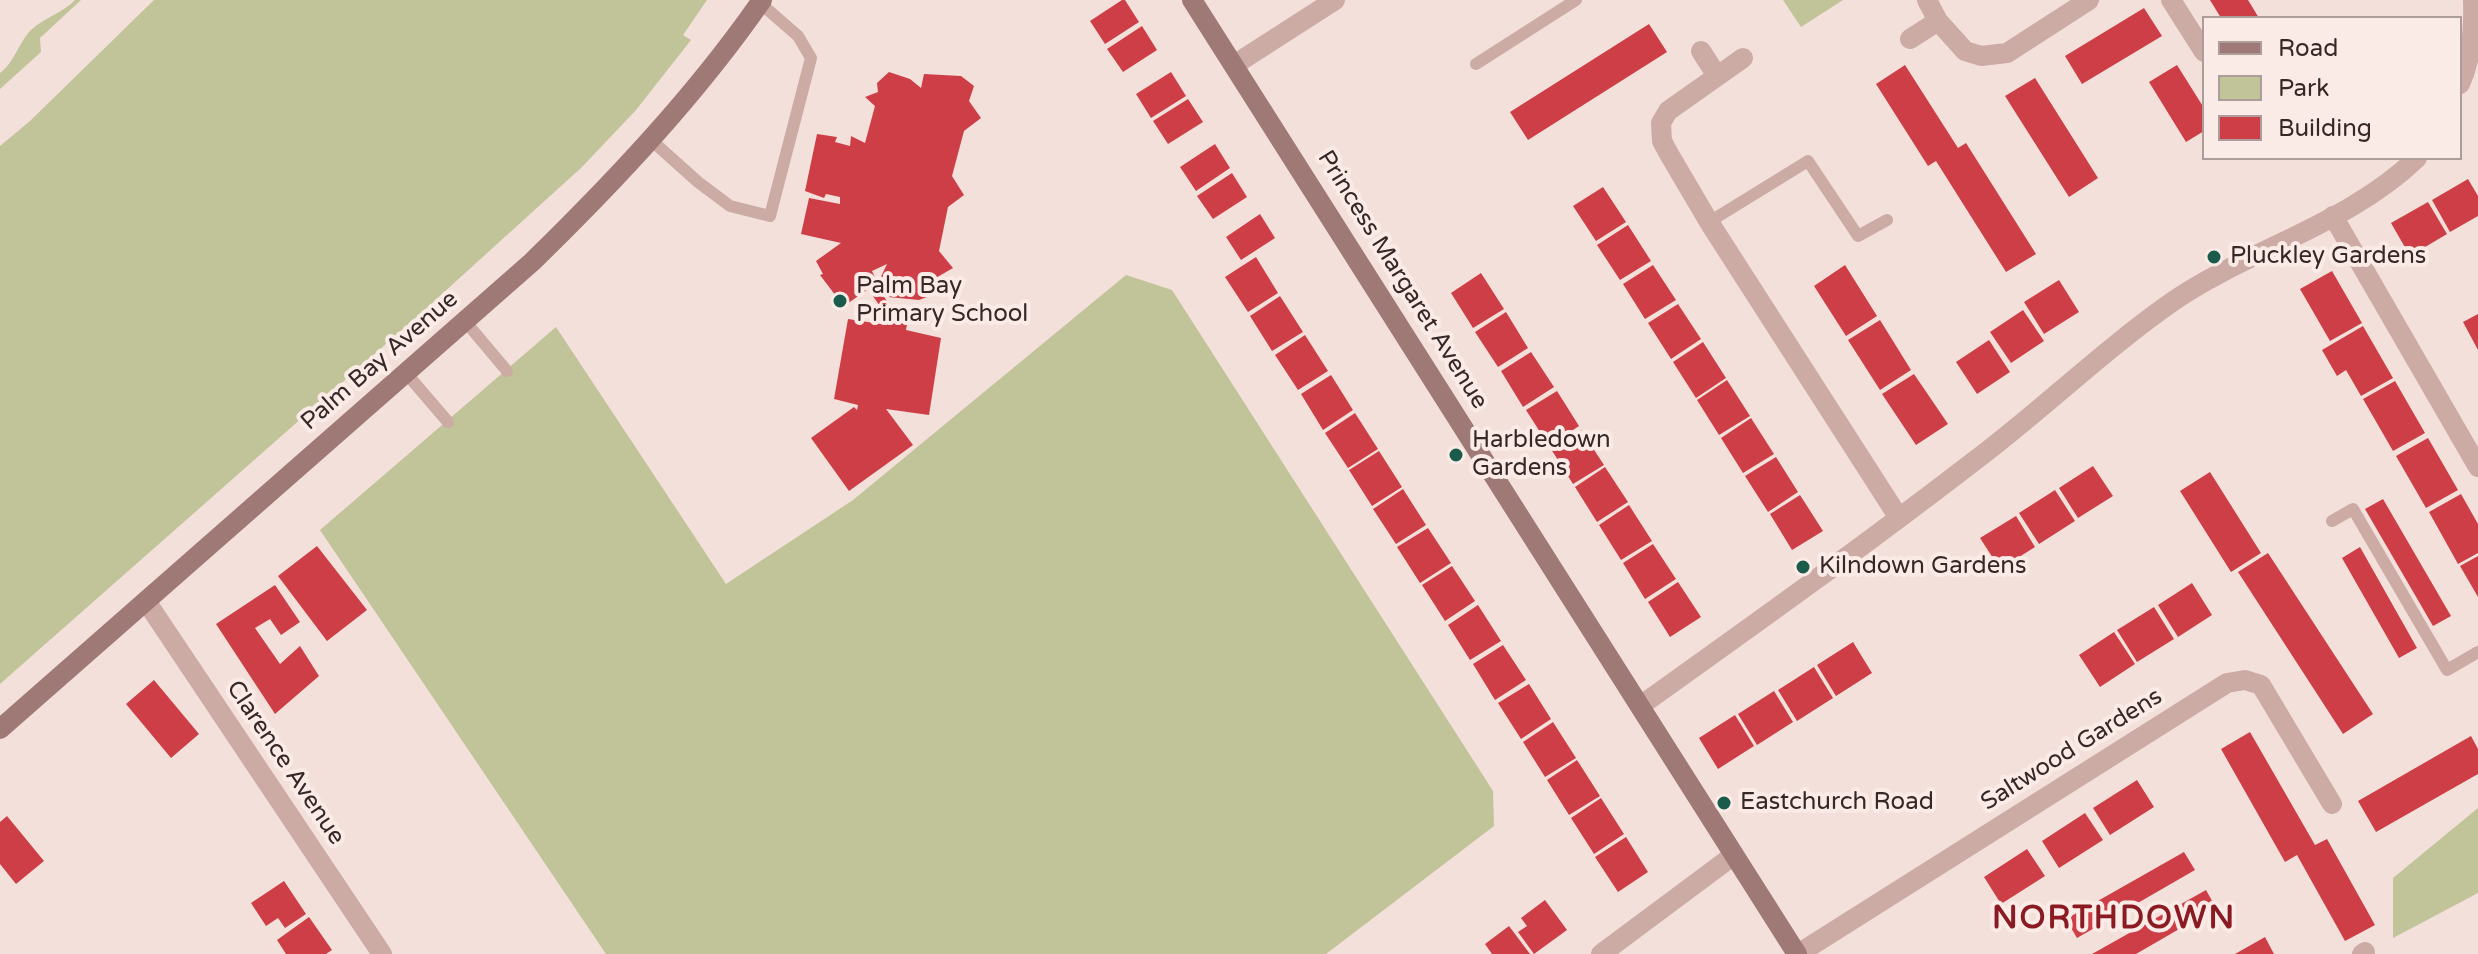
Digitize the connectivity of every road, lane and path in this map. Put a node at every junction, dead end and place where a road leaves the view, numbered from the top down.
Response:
1 (1192, 0) edge
2 (1335, 0) edge
3 (1576, 0) edge
4 (1927, 0) edge
5 (2171, 0) edge
6 (2473, 0) edge
7 (761, 2) edge
8 (2080, 2) edge
9 (1938, 21) junction
10 (1910, 39) dead end
11 (2202, 49) edge
12 (1701, 51) dead end
13 (1743, 58) dead end
14 (1476, 64) dead end
15 (1234, 65) junction
16 (2468, 75) edge
17 (1717, 76) junction
18 (650, 139) junction
19 (2415, 160) edge
20 (2333, 216) junction
21 (1887, 220) dead end
22 (1709, 222) junction
23 (465, 321) junction
24 (507, 371) dead end
25 (406, 373) junction
26 (448, 422) dead end
27 (2478, 467) edge
28 (1899, 518) junction
29 (2332, 521) dead end
30 (146, 601) junction
31 (2478, 652) edge
32 (1640, 706) junction
33 (0, 729) edge
34 (2332, 804) dead end
35 (1734, 855) junction
36 (382, 954) edge
37 (1601, 954) edge
38 (1798, 954) edge

1 - 15 main road, Princess Margaret Avenue
2 - 15 street
3 - 14 lane
4 - 9 street
5 - 11 street
6 - 16 street
7 - 18 main road, Palm Bay Avenue
7 - 18 lane
8 - 9 street
9 - 10 street
12 - 17 street
13 - 17 street
15 - 32 main road, Princess Margaret Avenue
17 - 22 street
18 - 23 main road, Palm Bay Avenue
19 - 20 street
20 - 27 street
20 - 28 street
21 - 22 lane
22 - 28 street
23 - 24 lane
23 - 25 main road, Palm Bay Avenue
25 - 26 lane
25 - 30 main road, Palm Bay Avenue
28 - 32 street
29 - 31 lane
30 - 33 main road, Palm Bay Avenue
30 - 36 street, Clarence Avenue
32 - 35 main road, Princess Margaret Avenue
34 - 38 street, Saltwood Gardens
35 - 37 street
35 - 38 main road, Princess Margaret Avenue

